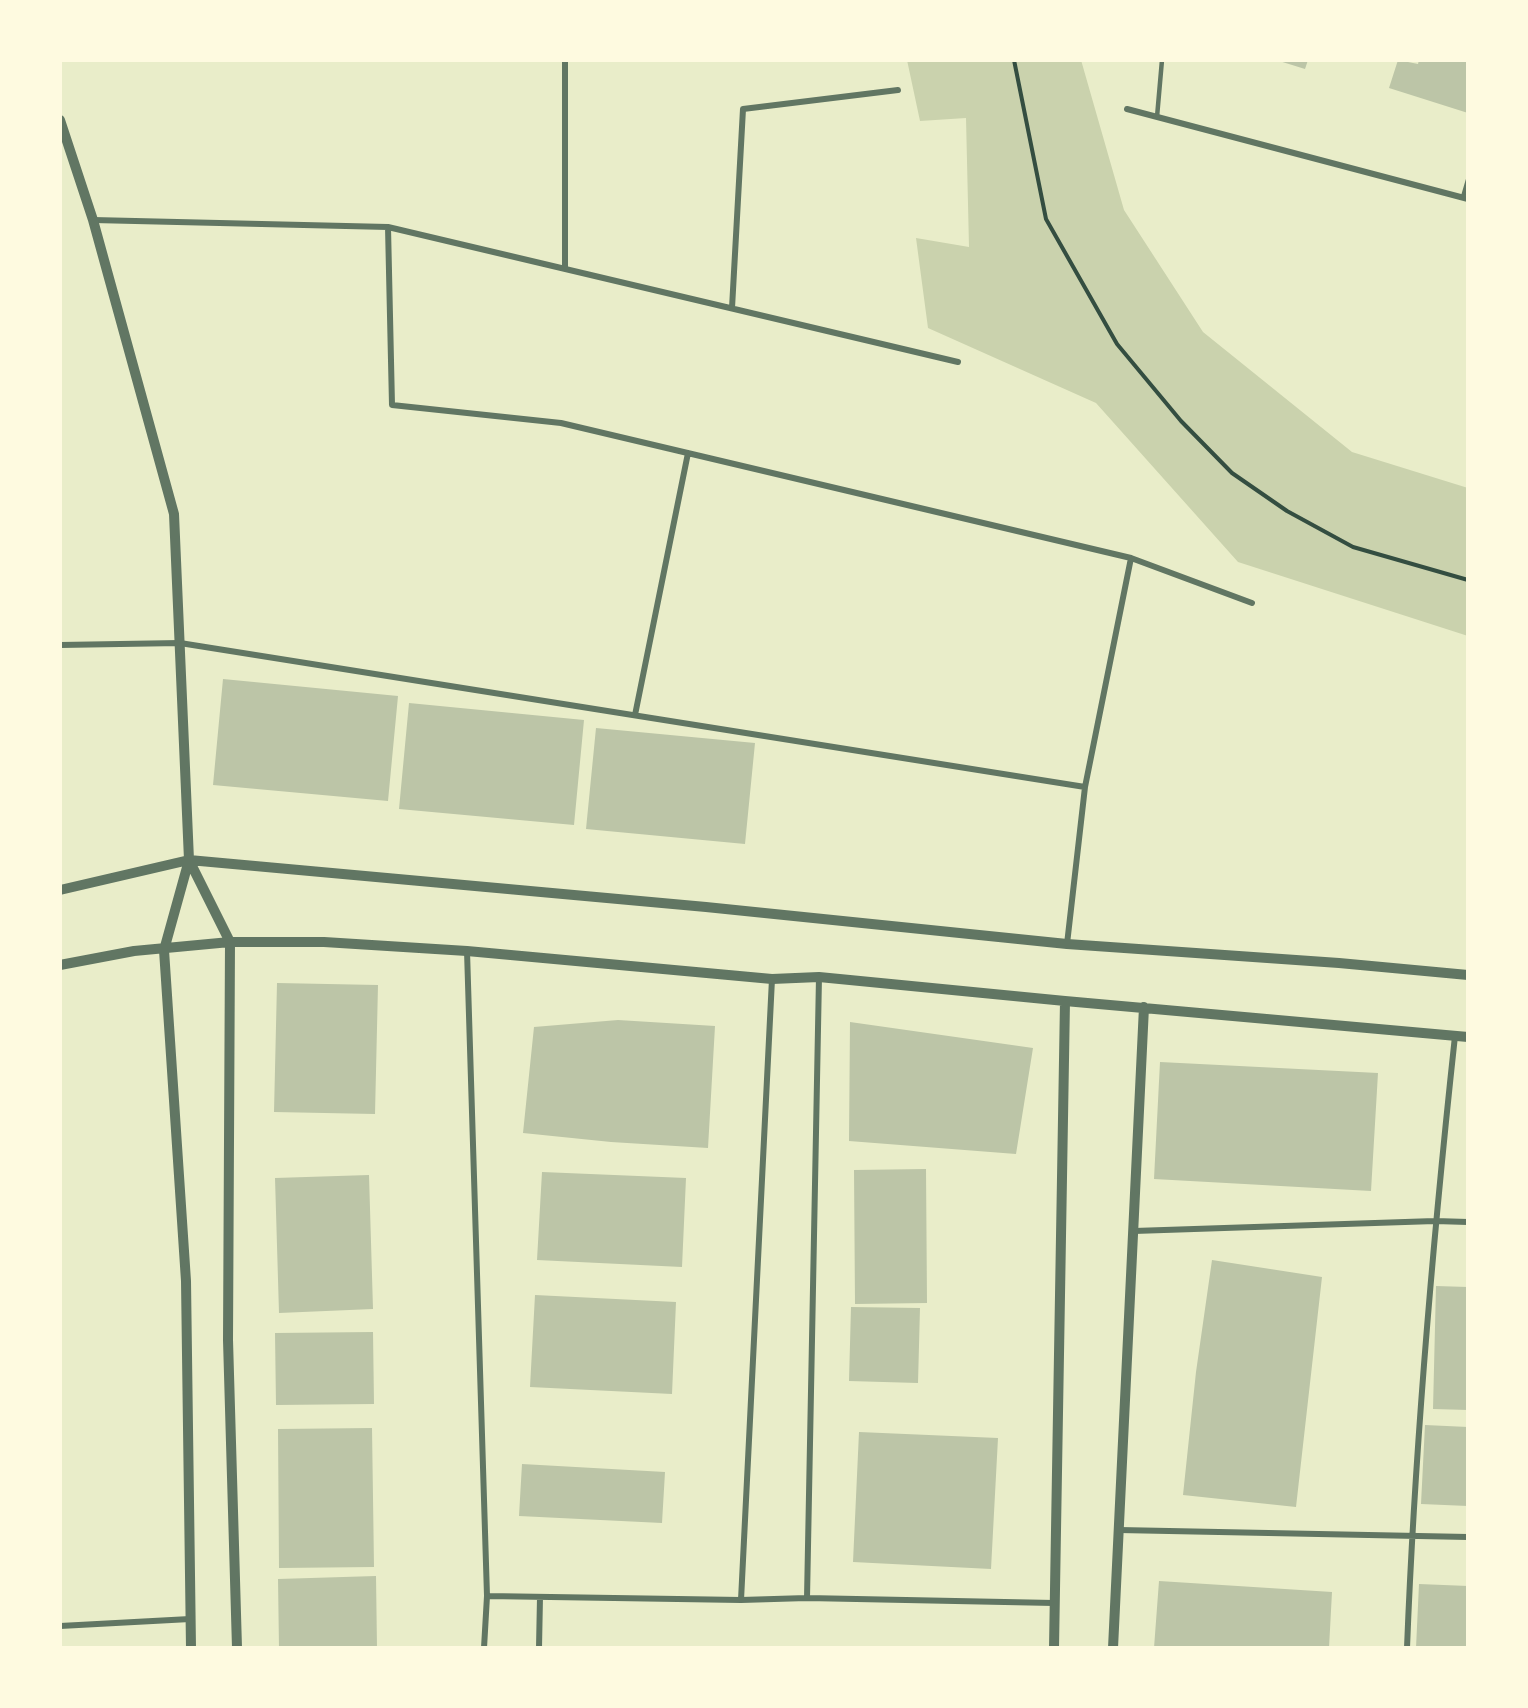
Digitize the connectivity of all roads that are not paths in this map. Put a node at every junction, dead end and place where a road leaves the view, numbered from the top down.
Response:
1 (565, 60) edge
2 (1162, 60) edge
3 (898, 90) dead end
4 (1127, 110) dead end
5 (1157, 117) junction
6 (60, 120) edge
7 (1468, 180) edge
8 (1465, 198) edge
9 (93, 220) junction
10 (387, 227) junction
11 (565, 268) junction
12 (732, 308) junction
13 (958, 362) dead end
14 (688, 453) junction
15 (1131, 558) junction
16 (1252, 603) dead end
17 (180, 643) junction
18 (60, 645) edge
19 (635, 716) junction
20 (1085, 787) junction
21 (189, 860) junction
22 (60, 890) edge
23 (230, 942) junction
24 (1067, 944) junction
25 (164, 950) junction
26 (467, 951) junction
27 (60, 965) edge
28 (1468, 975) edge
29 (819, 977) junction
30 (772, 979) junction
31 (1065, 1001) junction
32 (1144, 1007) junction
33 (1455, 1035) junction
34 (1468, 1036) edge
35 (1435, 1221) junction
36 (1468, 1222) edge
37 (1134, 1232) junction
38 (1119, 1530) junction
39 (1412, 1535) junction
40 (1468, 1537) edge
41 (487, 1596) junction
42 (540, 1597) junction
43 (807, 1598) junction
44 (741, 1600) junction
45 (1054, 1603) junction
46 (190, 1619) junction
47 (60, 1626) edge
48 (191, 1648) edge
49 (237, 1648) edge
50 (484, 1648) edge
51 (539, 1648) edge
52 (1054, 1648) edge
53 (1113, 1648) edge
54 (1407, 1648) edge

1 - 11 street
2 - 5 lane
3 - 12 street
4 - 5 street
5 - 8 street
6 - 9 street
7 - 8 lane
9 - 10 street
9 - 17 street
10 - 11 street
10 - 14 street
11 - 12 street
12 - 13 street
14 - 15 street
14 - 19 street
15 - 16 street
15 - 20 street
17 - 18 street
17 - 19 street
17 - 21 street
19 - 20 street
20 - 24 street
21 - 22 street
21 - 23 street
21 - 24 street
21 - 25 street
23 - 25 street
23 - 26 street
23 - 49 street
24 - 28 street
25 - 27 street
25 - 46 street
26 - 30 street
26 - 41 street
29 - 30 street
29 - 31 street
29 - 43 street
30 - 44 street
31 - 32 street
31 - 45 street
32 - 33 street
32 - 37 street
33 - 34 street
33 - 35 street
35 - 36 street
35 - 37 street
35 - 39 street
37 - 38 street
38 - 39 street
38 - 53 street
39 - 40 street
39 - 54 street
41 - 42 street
41 - 50 street
42 - 44 street
42 - 51 street
43 - 44 street
43 - 45 street
45 - 52 street
46 - 47 street
46 - 48 street

